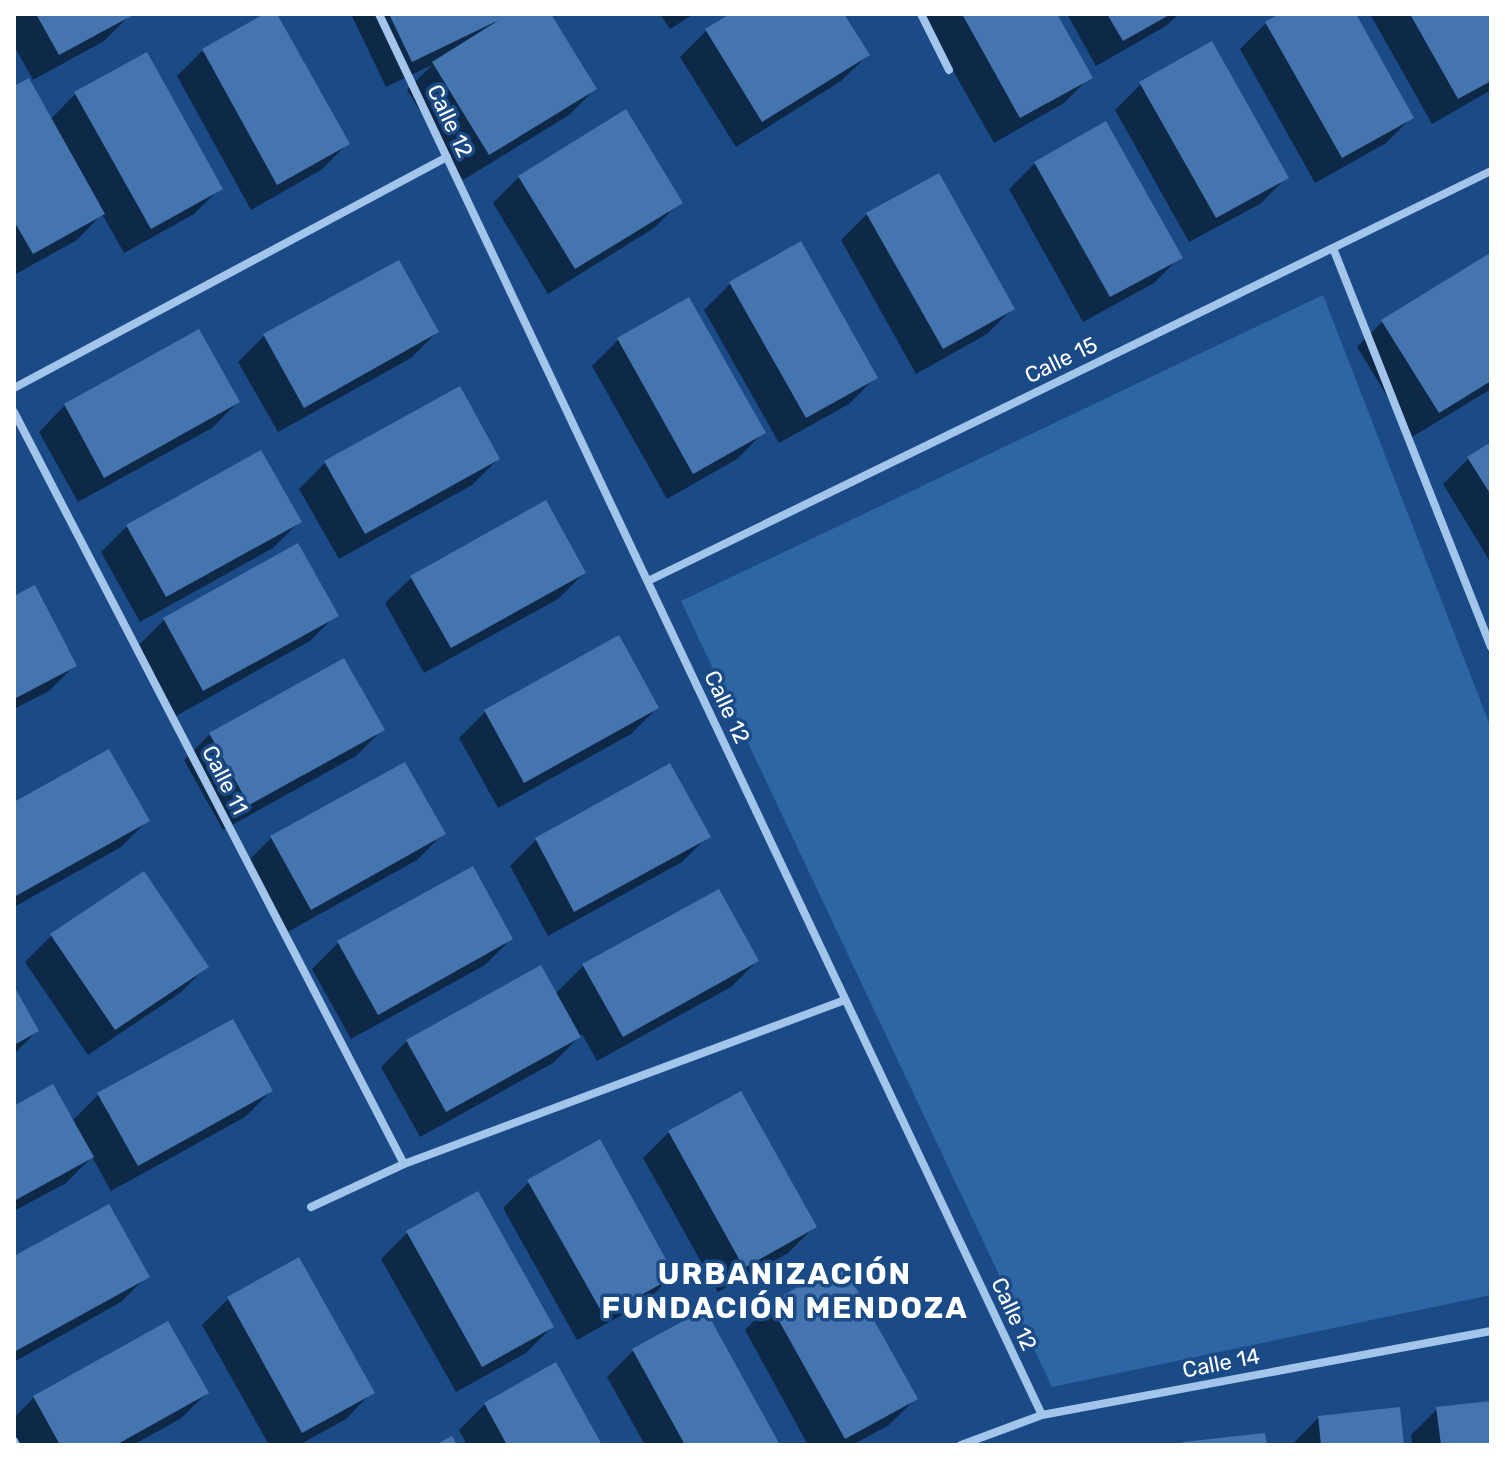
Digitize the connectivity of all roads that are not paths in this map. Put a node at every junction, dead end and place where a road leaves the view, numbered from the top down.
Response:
1 (379, 14) edge
2 (921, 14) edge
3 (949, 70) dead end
4 (447, 157) junction
5 (1491, 171) edge
6 (1333, 248) junction
7 (14, 388) edge
8 (14, 412) edge
9 (648, 581) junction
10 (1491, 647) edge
11 (845, 1000) junction
12 (404, 1164) junction
13 (311, 1207) dead end
14 (1491, 1331) edge
15 (1042, 1415) junction
16 (961, 1445) edge

1 - 4 street, Calle 12
2 - 3 street
4 - 7 street
4 - 9 street, Calle 12
5 - 6 street, Calle 15
6 - 9 street, Calle 15
6 - 10 street
8 - 12 street, Calle 11
9 - 11 street, Calle 12
11 - 12 street
11 - 15 street, Calle 12
12 - 13 street
14 - 15 street, Calle 14
15 - 16 street, Calle 14

